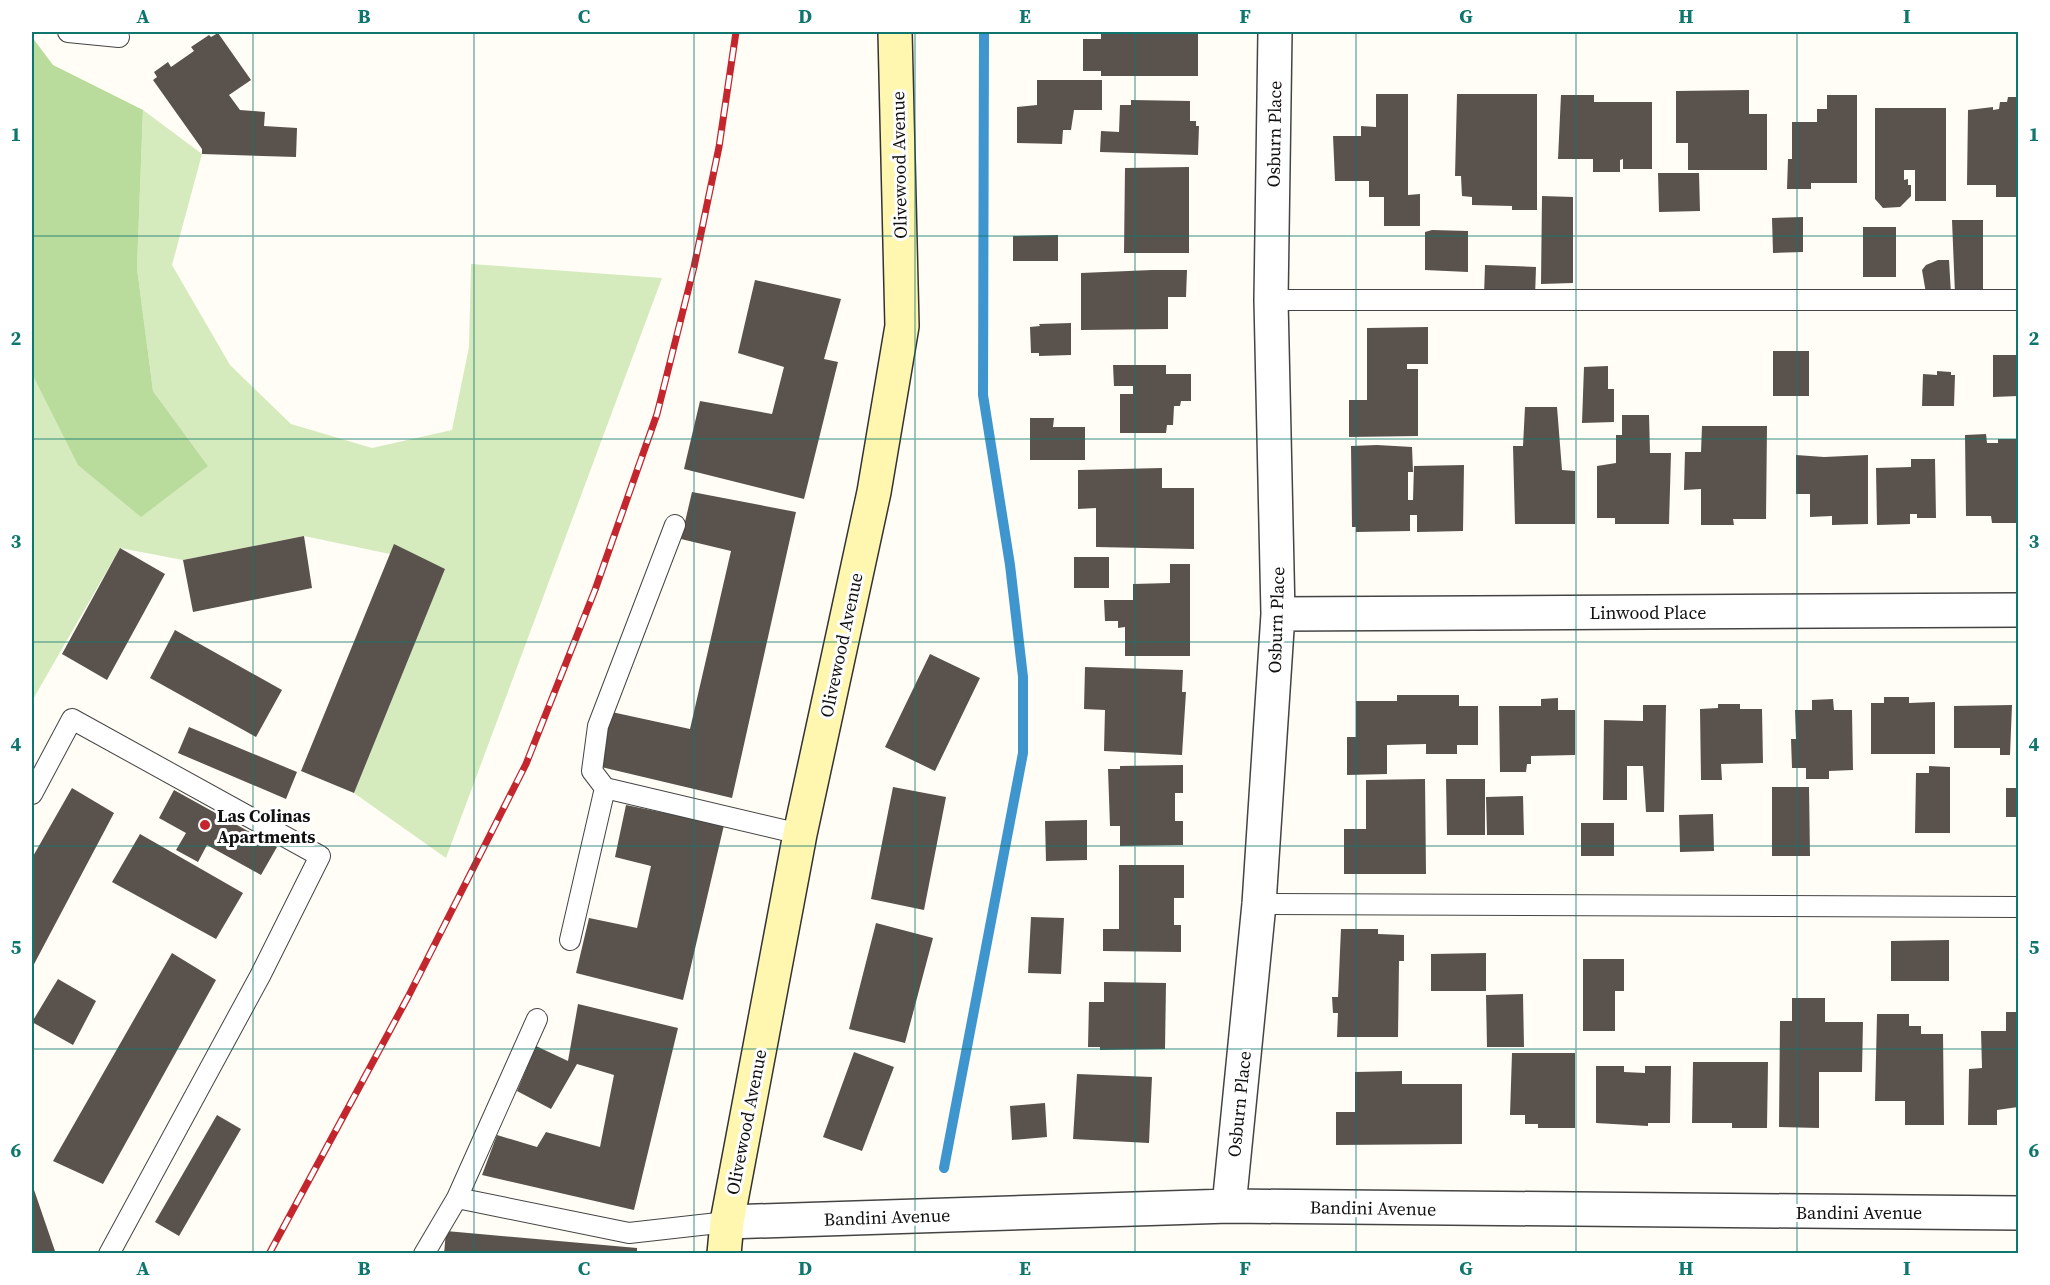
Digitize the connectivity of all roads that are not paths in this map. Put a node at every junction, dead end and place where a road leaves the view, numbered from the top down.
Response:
1 (68, 32) edge
2 (895, 32) edge
3 (1275, 32) edge
4 (119, 37) dead end
5 (1271, 300) junction
6 (2019, 300) edge
7 (675, 525) dead end
8 (2019, 610) edge
9 (1278, 614) junction
10 (605, 788) junction
11 (32, 794) edge
12 (800, 834) junction
13 (1259, 904) junction
14 (2019, 907) edge
15 (570, 940) dead end
16 (537, 1019) dead end
17 (457, 1198) junction
18 (1229, 1206) junction
19 (2019, 1213) edge
20 (727, 1222) junction
21 (110, 1254) edge
22 (424, 1254) edge
23 (724, 1254) edge

1 - 4 lane
2 - 12 main road, Olivewood Avenue
3 - 5 street, Osburn Place
5 - 6 lane
5 - 9 street, Osburn Place
7 - 10 lane
8 - 9 street, Linwood Place
9 - 13 street, Osburn Place
10 - 12 lane
10 - 15 lane
11 - 21 lane
12 - 20 main road, Olivewood Avenue
13 - 14 lane
13 - 18 street, Osburn Place
16 - 17 lane
17 - 20 lane
17 - 22 lane
18 - 19 street, Bandini Avenue
18 - 20 street, Bandini Avenue
20 - 23 main road, Olivewood Avenue

